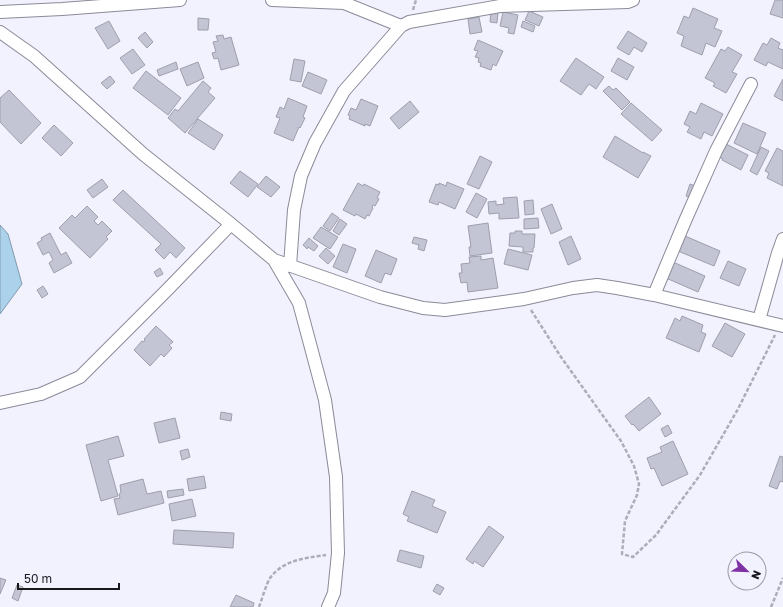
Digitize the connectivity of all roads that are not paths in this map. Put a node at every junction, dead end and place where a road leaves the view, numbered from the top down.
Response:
1 (180, 0) edge
2 (272, 0) edge
3 (633, 0) edge
4 (0, 12) edge
5 (401, 26) junction
6 (0, 32) edge
7 (751, 84) dead end
8 (231, 224) junction
9 (783, 240) edge
10 (274, 260) junction
11 (290, 266) junction
12 (654, 295) junction
13 (759, 320) junction
14 (782, 326) edge
15 (0, 403) edge
16 (328, 607) edge

1 - 4 street
2 - 5 street
3 - 5 street
5 - 11 street
6 - 8 street
7 - 12 street
8 - 10 street
8 - 15 street
9 - 13 street
10 - 11 street
10 - 16 street
11 - 12 street
12 - 13 street
13 - 14 street

